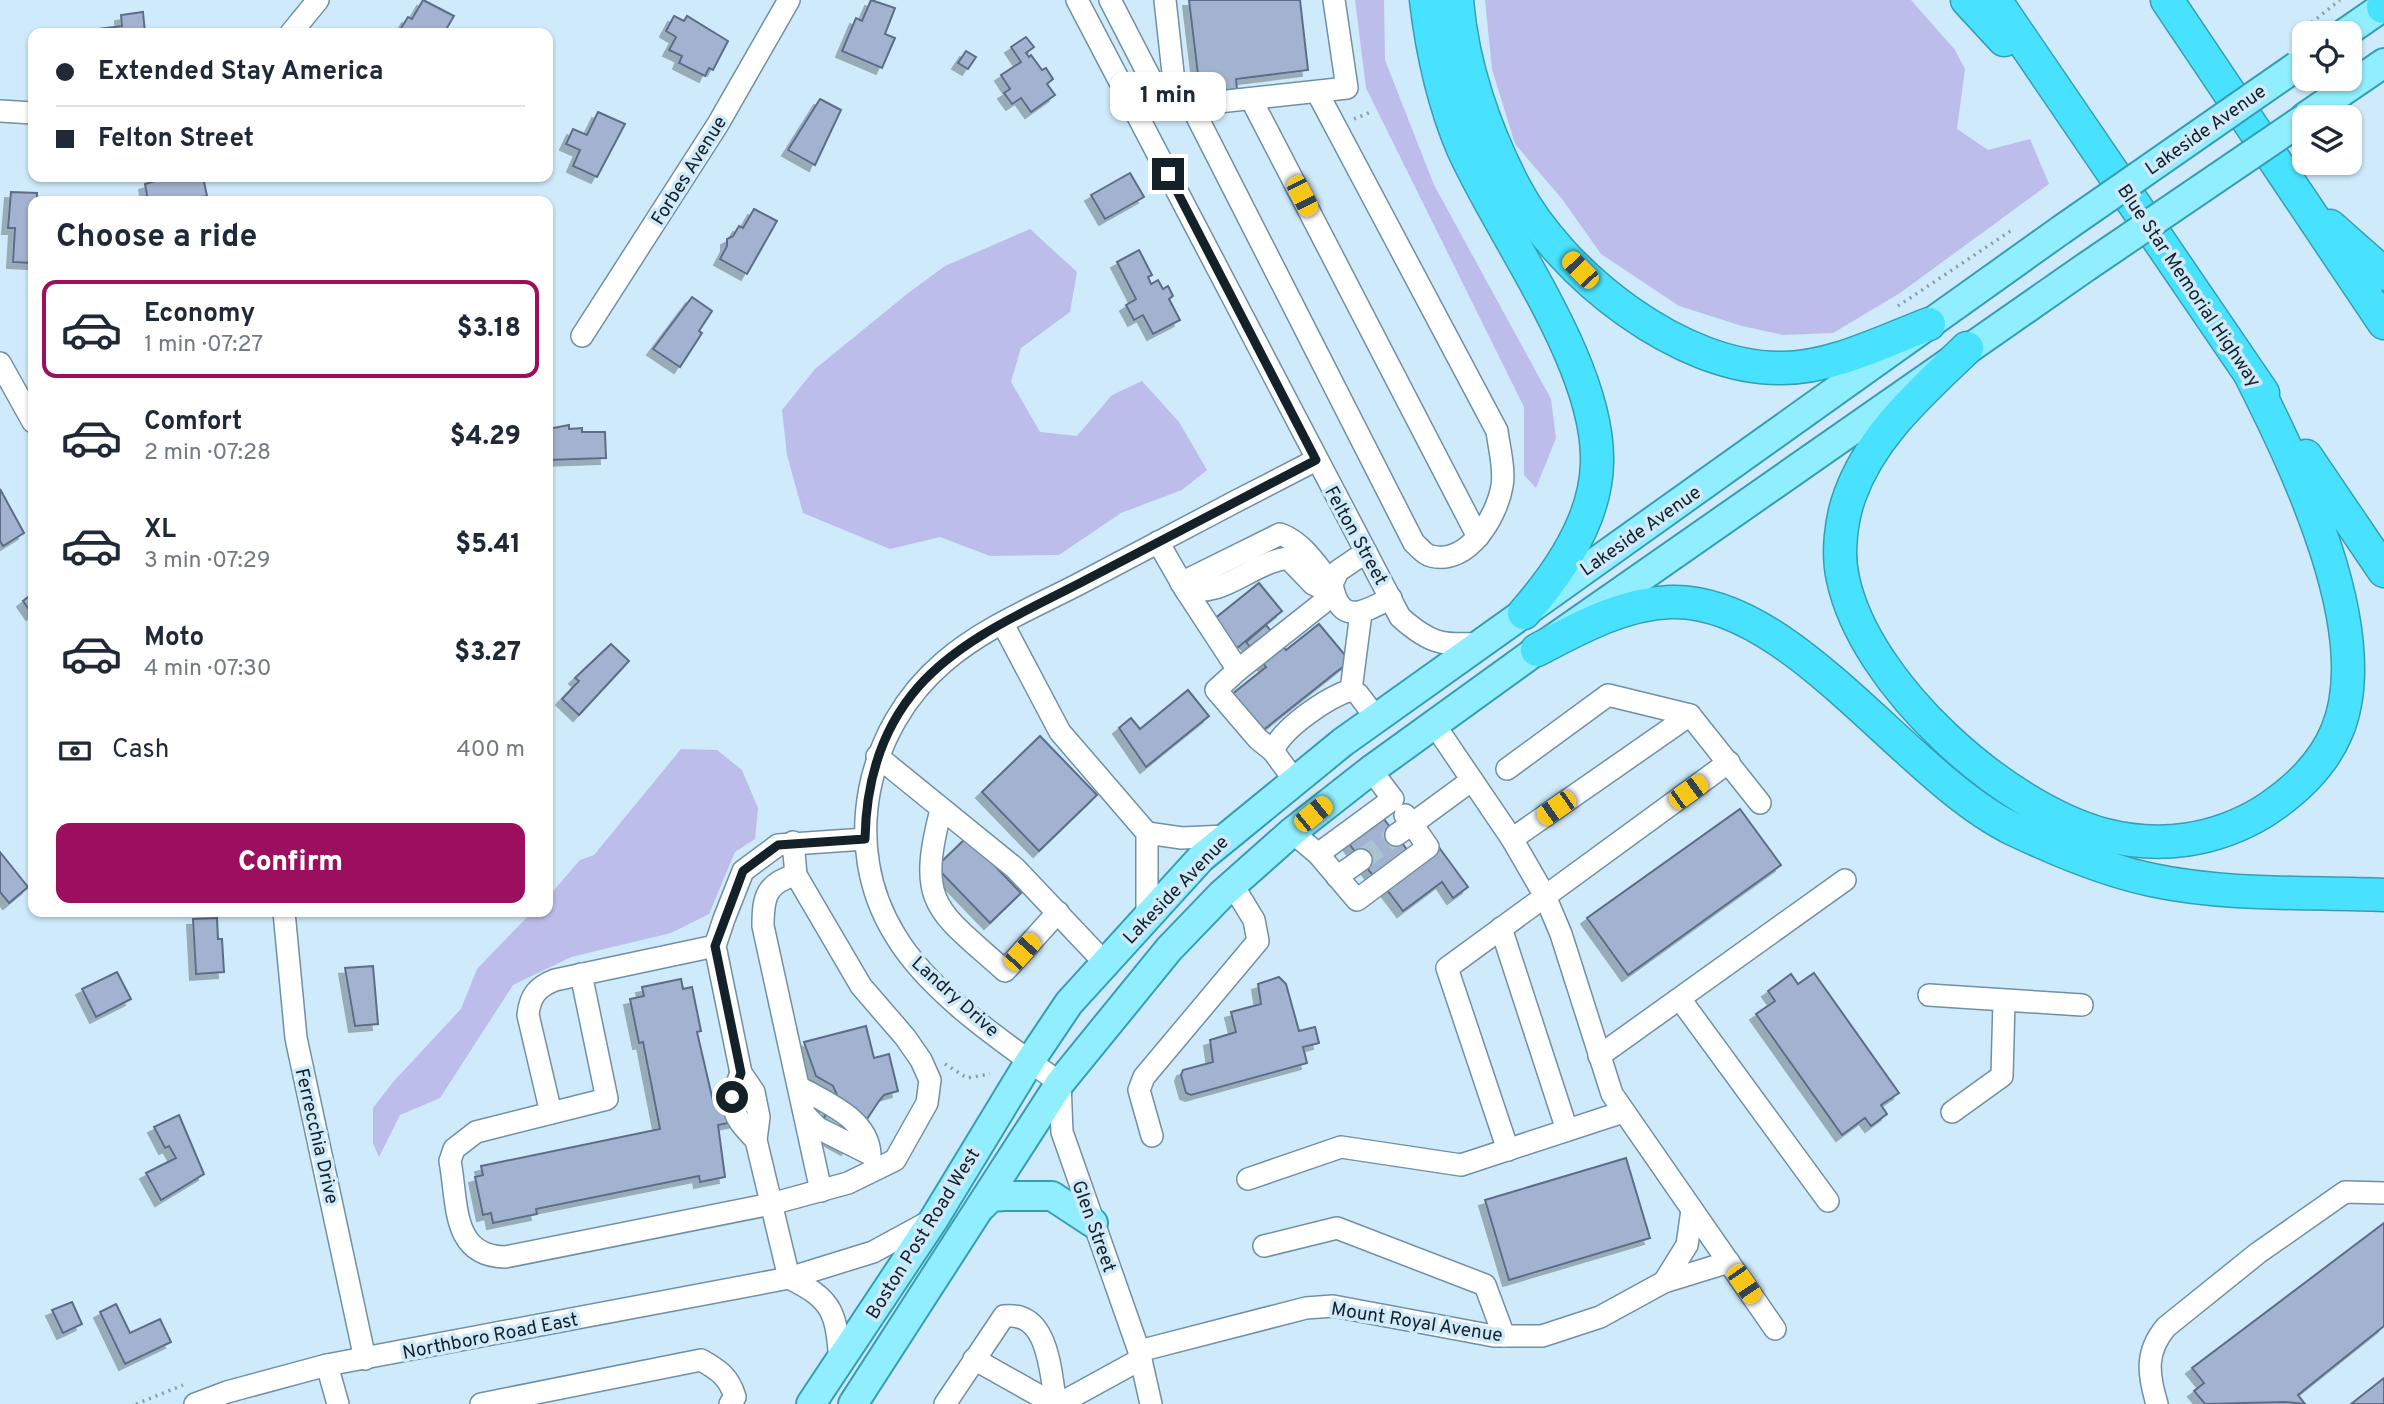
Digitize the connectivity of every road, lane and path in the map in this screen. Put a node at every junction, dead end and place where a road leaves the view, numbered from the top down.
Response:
1 (318, 0) edge
2 (789, 0) edge
3 (1077, 0) edge
4 (1110, 0) edge
5 (1165, 0) edge
6 (1334, 0) edge
7 (1426, 0) edge
8 (1457, 0) edge
9 (1967, 0) edge
10 (1995, 0) edge
11 (2167, 0) edge
12 (2340, 0) edge
13 (2384, 6) edge
14 (2314, 21) edge
15 (2362, 21) edge
16 (295, 28) edge
17 (2384, 63) edge
18 (2292, 69) edge
19 (1317, 92) junction
20 (1251, 99) junction
21 (1176, 100) junction
22 (1131, 102) junction
23 (2324, 105) edge
24 (0, 111) edge
25 (28, 113) edge
26 (2292, 127) edge
27 (2095, 147) junction
28 (2302, 203) junction
29 (2012, 230) dead end
30 (2384, 274) edge
31 (1887, 314) dead end
32 (2384, 323) edge
33 (1929, 324) junction
34 (582, 336) dead end
35 (1967, 348) junction
36 (0, 363) edge
37 (2251, 376) junction
38 (28, 413) edge
39 (1316, 460) junction
40 (1478, 537) junction
41 (1158, 542) junction
42 (1366, 552) junction
43 (2384, 571) edge
44 (1183, 586) junction
45 (1333, 589) junction
46 (1391, 598) junction
47 (1361, 613) junction
48 (1524, 613) junction
49 (1003, 624) junction
50 (1483, 643) junction
51 (1537, 650) junction
52 (1238, 670) junction
53 (1351, 690) junction
54 (1690, 715) junction
55 (1377, 719) junction
56 (1434, 724) junction
57 (1273, 751) junction
58 (877, 756) junction
59 (1729, 762) junction
60 (1507, 769) dead end
61 (1371, 770) junction
62 (1472, 779) junction
63 (1295, 781) junction
64 (1393, 799) junction
65 (1760, 803) dead end
66 (941, 810) junction
67 (1404, 830) junction
68 (1292, 832) junction
69 (1147, 833) junction
70 (1226, 836) junction
71 (865, 839) junction
72 (1512, 839) junction
73 (793, 842) junction
74 (1318, 854) junction
75 (1361, 860) tunnel mouth
76 (796, 875) junction
77 (1337, 877) junction
78 (1845, 880) dead end
79 (1232, 884) junction
80 (2384, 895) edge
81 (1545, 896) junction
82 (1058, 912) junction
83 (1147, 915) junction
84 (284, 917) edge
85 (1502, 928) junction
86 (715, 946) junction
87 (1104, 962) junction
88 (581, 974) junction
89 (1929, 995) dead end
90 (1679, 999) junction
91 (2004, 1001) junction
92 (2082, 1005) dead end
93 (1599, 1056) junction
94 (1030, 1061) junction
95 (926, 1070) junction
96 (990, 1074) dead end
97 (1060, 1083) junction
98 (799, 1087) junction
99 (1623, 1112) junction
100 (1952, 1112) dead end
101 (551, 1113) junction
102 (806, 1116) junction
103 (1567, 1130) junction
104 (1152, 1136) dead end
105 (1508, 1150) junction
106 (1248, 1179) dead end
107 (821, 1191) junction
108 (2384, 1193) edge
109 (1828, 1201) dead end
110 (771, 1204) junction
111 (983, 1205) junction
112 (1692, 1210) junction
113 (934, 1219) junction
114 (1093, 1223) junction
115 (1264, 1246) dead end
116 (1729, 1262) junction
117 (789, 1278) junction
118 (1664, 1282) junction
119 (1775, 1329) dead end
120 (1504, 1336) junction
121 (1140, 1355) junction
122 (365, 1359) junction
123 (974, 1359) junction
124 (840, 1361) junction
125 (327, 1365) junction
126 (195, 1404) edge
127 (338, 1404) edge
128 (481, 1404) edge
129 (730, 1404) edge
130 (811, 1404) edge
131 (853, 1404) edge
132 (945, 1404) edge
133 (1056, 1404) edge
134 (1151, 1404) edge
135 (2157, 1404) edge

1 - 16 street
2 - 34 street, Forbes Avenue
3 - 22 street, Felton Street
4 - 21 street
5 - 21 street
6 - 19 street
7 - 48 highway
8 - 33 highway
9 - 27 highway
10 - 27 highway, Blue Star Memorial Highway
11 - 28 highway
12 - 14 path
13 - 15 main road
17 - 23 main road, Lakeside Avenue
18 - 33 main road, Lakeside Avenue, bridge
19 - 20 street
19 - 40 street
20 - 21 street
20 - 40 street
21 - 22 street
21 - 40 street
22 - 39 street, Felton Street
24 - 25 street
26 - 35 main road, Lakeside Avenue, bridge
27 - 37 highway, Blue Star Memorial Highway
28 - 30 highway
28 - 32 highway
29 - 31 path
33 - 48 main road, Lakeside Avenue
35 - 37 highway
35 - 51 main road, Lakeside Avenue
36 - 38 street
37 - 43 highway, Blue Star Memorial Highway
39 - 41 street, Landry Drive
39 - 42 street, Felton Street
41 - 44 street
41 - 49 street, Landry Drive
42 - 45 street
42 - 46 street, Felton Street
44 - 45 street
44 - 52 street
45 - 47 street
45 - 52 street
46 - 47 street
46 - 50 street, Felton Street
47 - 53 street
48 - 50 main road, Lakeside Avenue
49 - 58 street, Landry Drive
49 - 69 street
50 - 55 main road, Lakeside Avenue
51 - 56 main road, Lakeside Avenue
51 - 80 highway
52 - 57 street
53 - 55 street
53 - 57 street
54 - 59 street
54 - 60 street
54 - 72 street
55 - 63 main road, Lakeside Avenue
56 - 61 main road, Lakeside Avenue
56 - 62 street
57 - 63 street
58 - 66 street
58 - 71 street, Landry Drive
59 - 65 street
59 - 81 street
61 - 64 street
61 - 68 main road, Lakeside Avenue
62 - 67 street
62 - 72 street
63 - 70 main road, Lakeside Avenue
64 - 67 street
64 - 74 street
66 - 82 street
66 - 82 street
67 - 77 street
68 - 74 street
68 - 79 main road, Lakeside Avenue
69 - 70 street
69 - 83 street
70 - 83 main road, Lakeside Avenue
71 - 73 street
71 - 94 street, Landry Drive
72 - 81 street
73 - 76 street
73 - 86 street
74 - 77 street
75 - 77 street
76 - 95 street
76 - 98 street
78 - 90 street
79 - 97 main road, Lakeside Avenue
79 - 104 street
81 - 85 street
81 - 93 street
82 - 87 street
83 - 87 main road, Lakeside Avenue
84 - 122 street, Ferrecchia Drive
85 - 103 street
85 - 105 street
86 - 88 street
86 - 110 street
87 - 94 main road, Lakeside Avenue
88 - 101 street
88 - 101 street
89 - 91 street
90 - 93 street
90 - 109 street
91 - 92 street
91 - 100 street
93 - 99 street
94 - 97 street
94 - 113 main road, Boston Post Road West
95 - 96 path
95 - 107 street
97 - 111 main road, Boston Post Road West
97 - 114 street, Glen Street
98 - 102 street
98 - 102 street
99 - 103 street
99 - 112 street
101 - 110 street
102 - 107 street
103 - 105 street
105 - 106 street
107 - 110 street
108 - 135 street
110 - 117 street
111 - 114 main road
111 - 131 main road, Boston Post Road West
112 - 116 street
112 - 118 street
113 - 117 street, Northboro Road East
113 - 124 main road, Boston Post Road West
114 - 121 street, Glen Street
115 - 120 street
116 - 118 street, Mount Royal Avenue
116 - 119 street
117 - 122 street, Northboro Road East
117 - 124 street
118 - 120 street, Mount Royal Avenue
120 - 121 street, Mount Royal Avenue
121 - 133 street, Mount Royal Avenue
121 - 134 street, Glen Street
122 - 125 street, Northboro Road East
123 - 132 street
123 - 133 street
123 - 133 street
124 - 130 main road, Boston Post Road West
125 - 126 street, Northboro Road East
125 - 127 street
128 - 129 street

